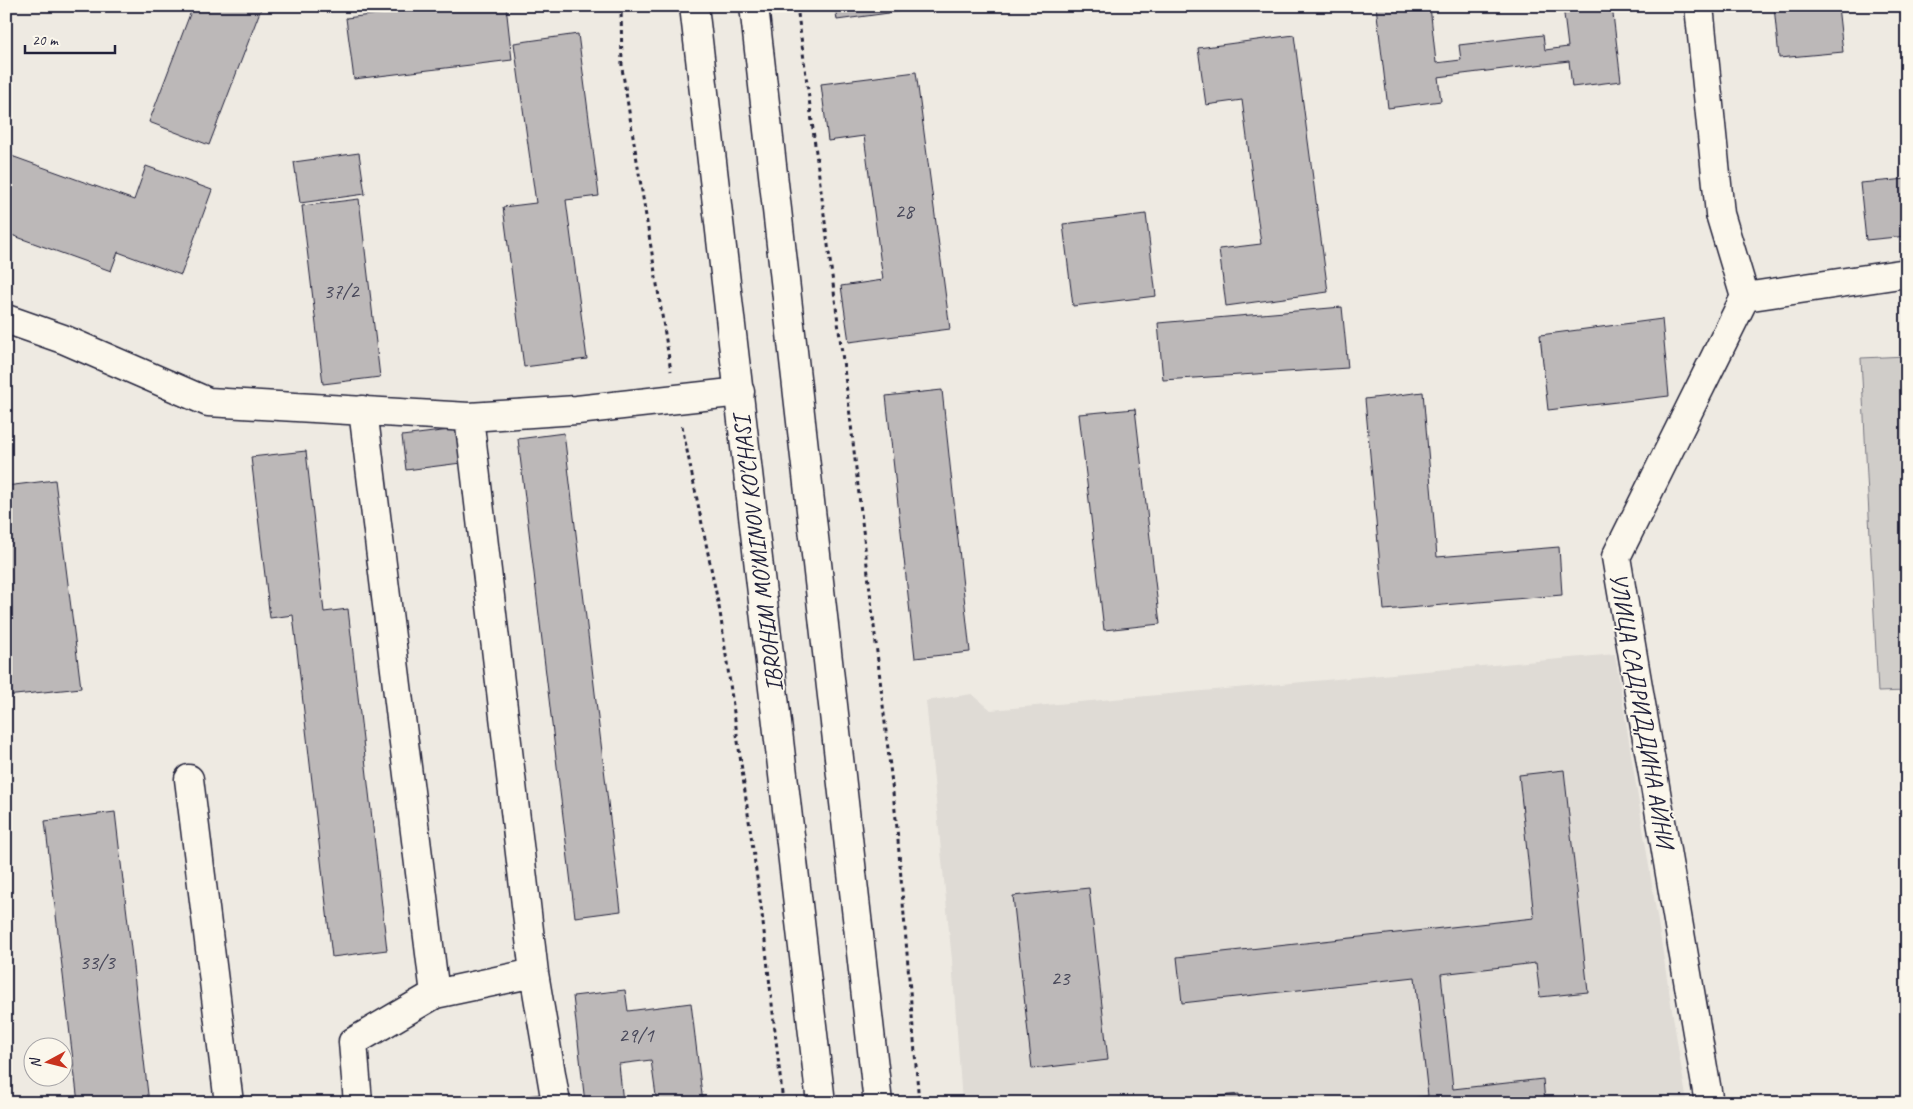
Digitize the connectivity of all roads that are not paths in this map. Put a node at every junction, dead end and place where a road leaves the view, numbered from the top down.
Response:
1 (694, 6) edge
2 (754, 6) edge
3 (1699, 6) edge
4 (1907, 273) edge
5 (1745, 297) junction
6 (6, 318) edge
7 (740, 392) junction
8 (363, 410) junction
9 (469, 417) junction
10 (189, 779) dead end
11 (534, 973) junction
12 (435, 994) junction
13 (228, 1103) edge
14 (358, 1103) edge
15 (556, 1103) edge
16 (821, 1103) edge
17 (878, 1103) edge
18 (1709, 1103) edge

1 - 7 main road, IBROHIM MO'MINOV KO'CHASI
2 - 17 main road
3 - 5 main road
4 - 5 main road
5 - 18 main road, УЛИЦА САДРИДДИНА АЙНИ
6 - 8 main road
7 - 9 main road
7 - 16 main road, IBROHIM MO'MINOV KO'CHASI
8 - 9 main road
8 - 12 main road
9 - 11 main road
10 - 13 main road
11 - 12 main road
11 - 15 main road
12 - 14 main road

